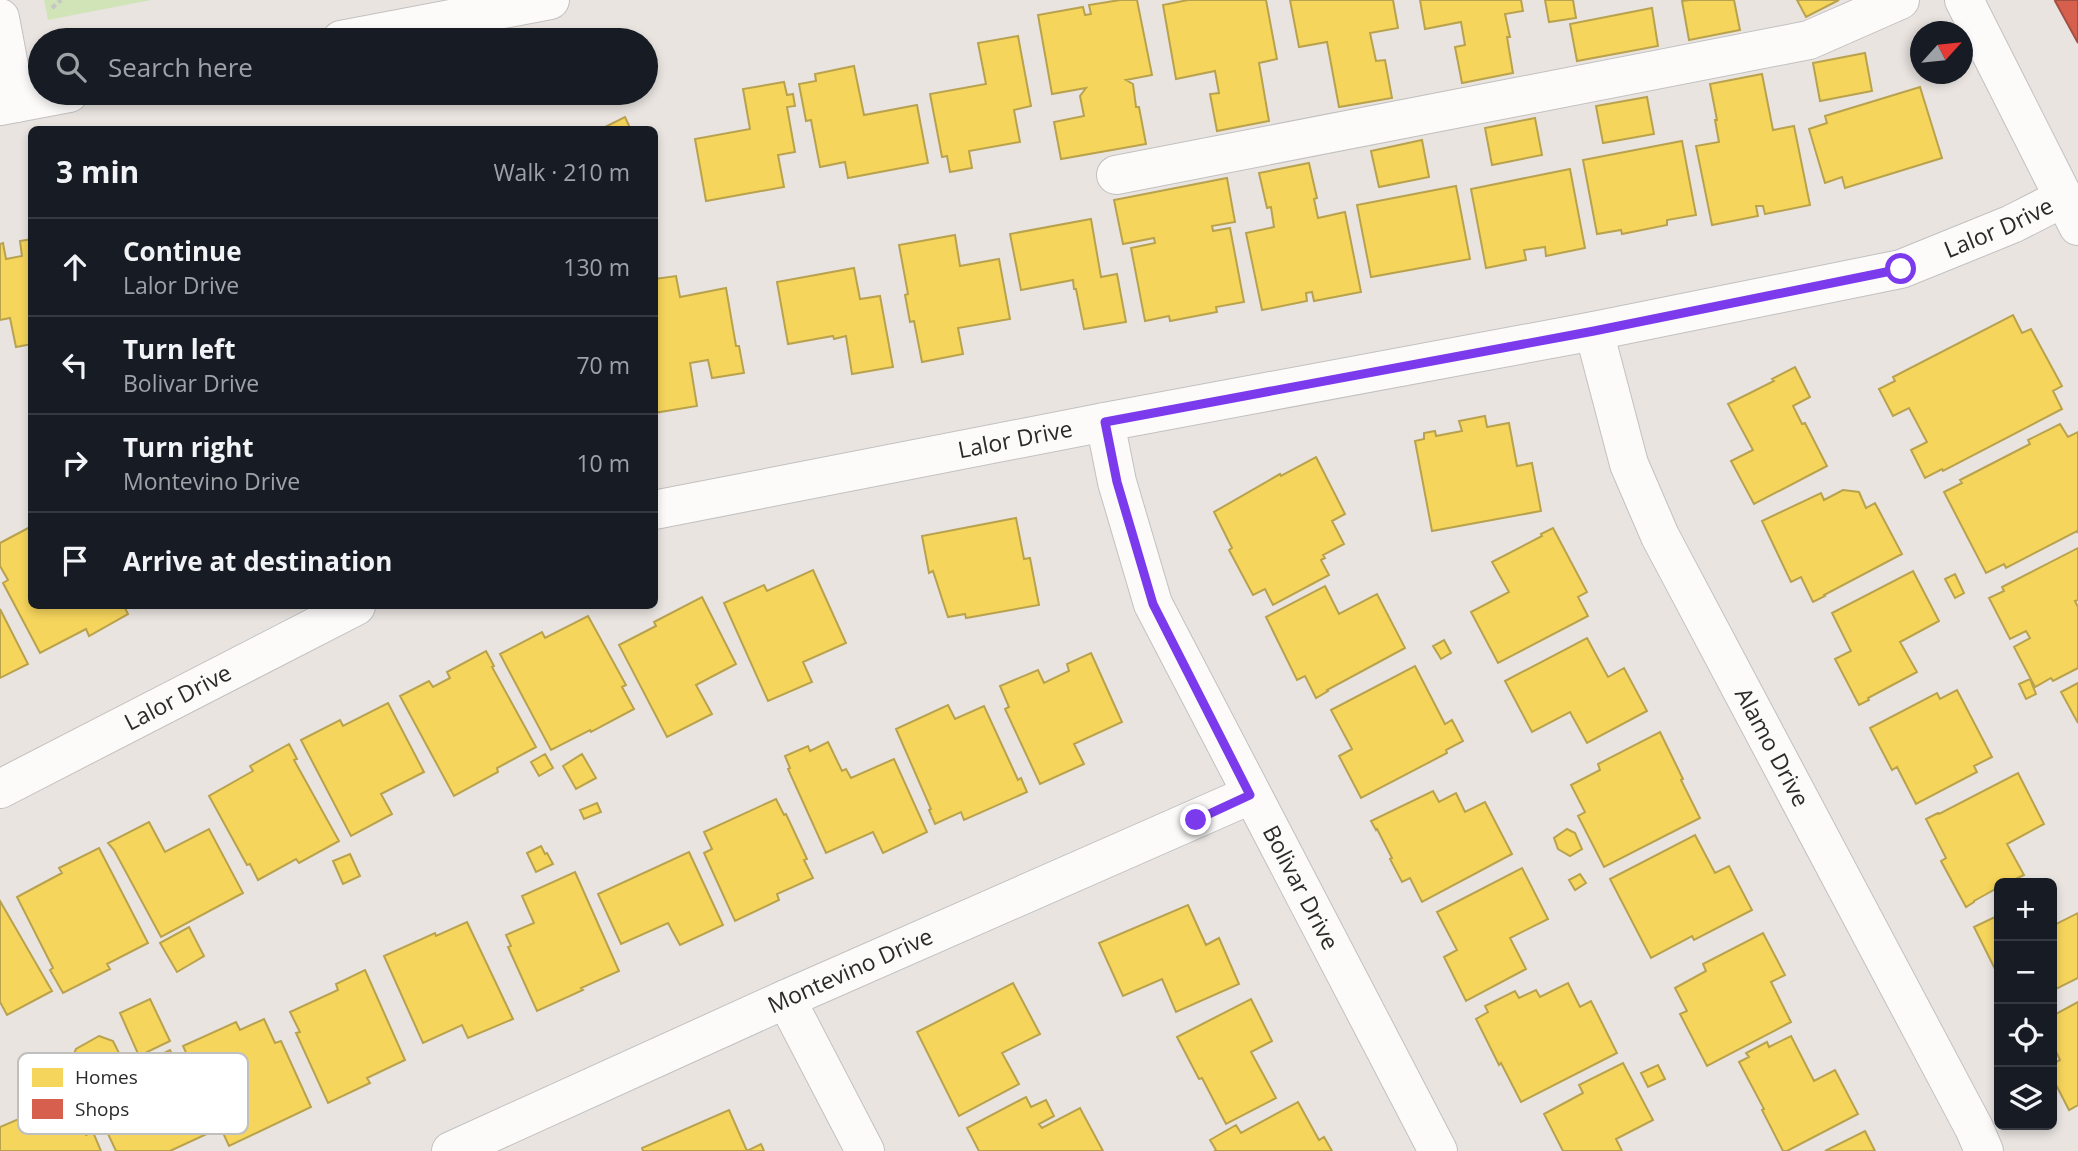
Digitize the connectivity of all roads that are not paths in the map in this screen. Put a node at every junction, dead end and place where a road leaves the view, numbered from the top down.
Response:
1 (550, 0) edge
2 (1900, 0) edge
3 (1964, 0) edge
4 (0, 18) edge
5 (404, 28) edge
6 (28, 100) edge
7 (8, 104) edge
8 (1116, 175) dead end
9 (2070, 212) edge
10 (1594, 331) junction
11 (1105, 422) junction
12 (658, 509) edge
13 (350, 609) edge
14 (0, 789) edge
15 (1250, 795) junction
16 (786, 999) junction
17 (451, 1151) edge
18 (865, 1151) edge
19 (1438, 1151) edge
20 (1984, 1151) edge

1 - 5 street
2 - 8 street
3 - 9 street
4 - 7 street
6 - 7 street
9 - 10 street, Lalor Drive
10 - 11 street, Lalor Drive
10 - 20 street, Alamo Drive
11 - 12 street, Lalor Drive
11 - 15 street, Bolivar Drive
13 - 14 street, Lalor Drive
15 - 16 street, Montevino Drive
15 - 19 street, Bolivar Drive
16 - 17 street, Montevino Drive
16 - 18 street

